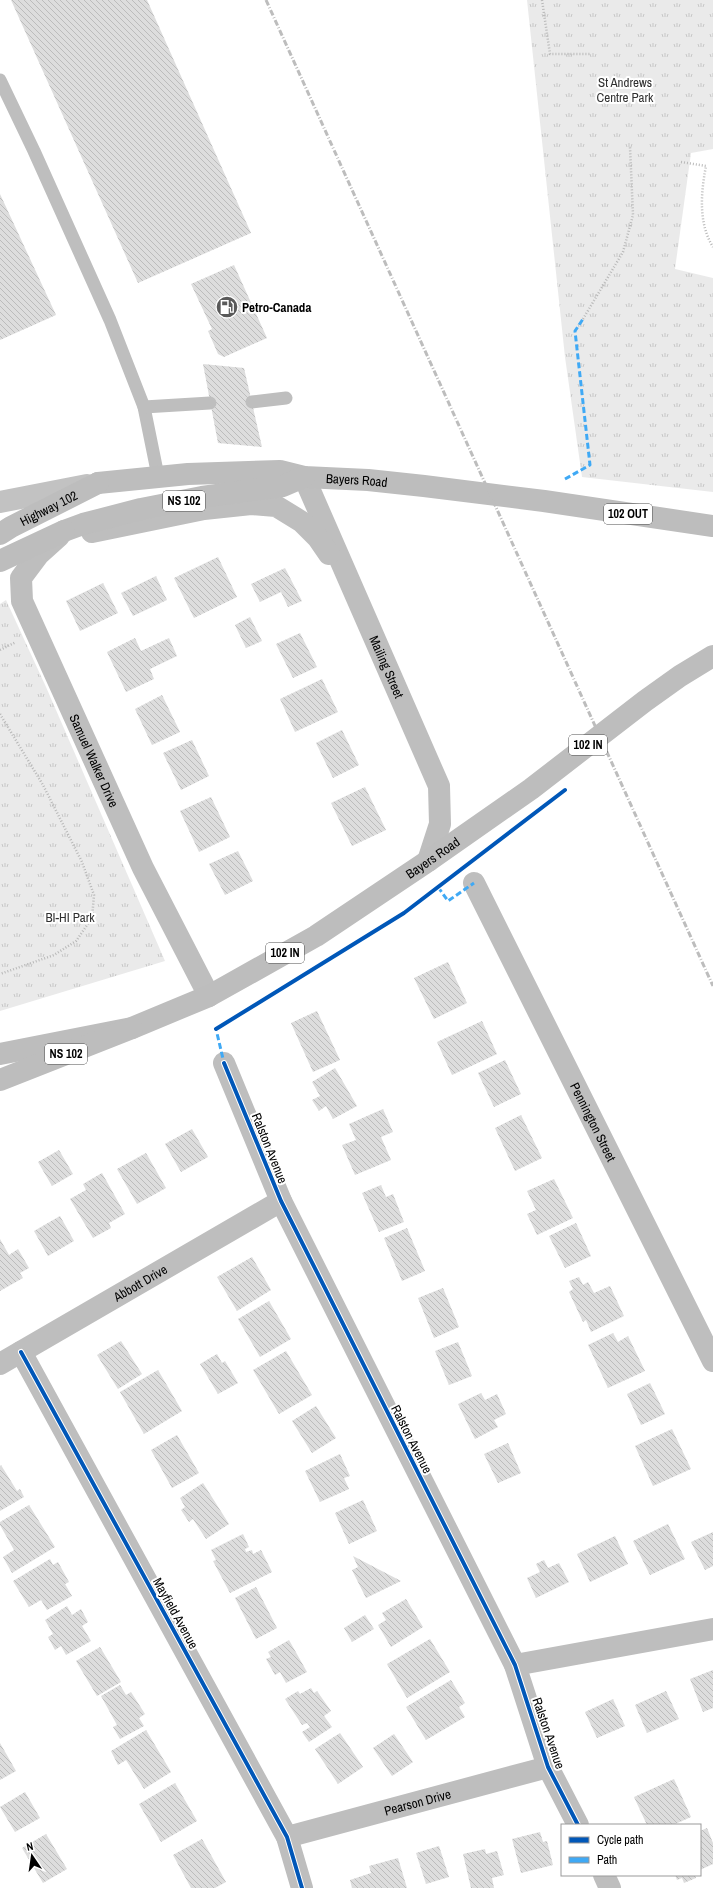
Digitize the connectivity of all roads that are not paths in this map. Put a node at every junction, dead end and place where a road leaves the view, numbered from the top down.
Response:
1 (0, 80) edge
2 (286, 398) dead end
3 (252, 402) dead end
4 (210, 403) dead end
5 (144, 407) junction
6 (158, 476) junction
7 (304, 477) junction
8 (98, 483) junction
9 (0, 502) edge
10 (713, 526) edge
11 (64, 531) junction
12 (0, 534) edge
13 (39, 554) junction
14 (0, 561) edge
15 (352, 589) junction
16 (713, 656) edge
17 (428, 861) junction
18 (474, 883) dead end
19 (209, 996) junction
20 (132, 1028) junction
21 (0, 1054) edge
22 (224, 1063) dead end
23 (0, 1080) edge
24 (281, 1201) junction
25 (21, 1352) junction
26 (713, 1361) edge
27 (0, 1364) edge
28 (713, 1629) edge
29 (515, 1666) junction
30 (548, 1767) junction
31 (577, 1824) edge
32 (287, 1837) junction
33 (604, 1876) edge
34 (302, 1888) edge
35 (610, 1888) edge

1 - 5 lane
2 - 3 lane
4 - 5 lane
5 - 6 lane
6 - 7 main road, Bayers Road
6 - 8 main road, Bayers Road
7 - 10 main road, Bayers Road / 102 OUT
7 - 11 main road, NS 102
7 - 15 street, Mailing Street
8 - 9 main road, Bayers Road
8 - 12 main road, Highway 102
11 - 13 street, Samuel Walker Drive
11 - 14 main road, NS 102
13 - 15 street
13 - 19 street, Samuel Walker Drive
15 - 17 street, Mailing Street
16 - 17 main road, Bayers Road / 102 IN
17 - 19 main road, Bayers Road / 102 IN
18 - 26 street, Pennington Street
19 - 20 main road, Bayers Road / 102 IN
20 - 21 main road
20 - 23 main road, NS 102
22 - 24 street, Ralston Avenue
24 - 25 street, Abbott Drive
24 - 29 street, Ralston Avenue
25 - 27 street, Abbott Drive
25 - 32 street, Mayfield Avenue
28 - 29 street
29 - 30 street, Ralston Avenue
30 - 31 street, Ralston Avenue
30 - 32 street, Pearson Drive
32 - 34 street, Mayfield Avenue
33 - 35 street

